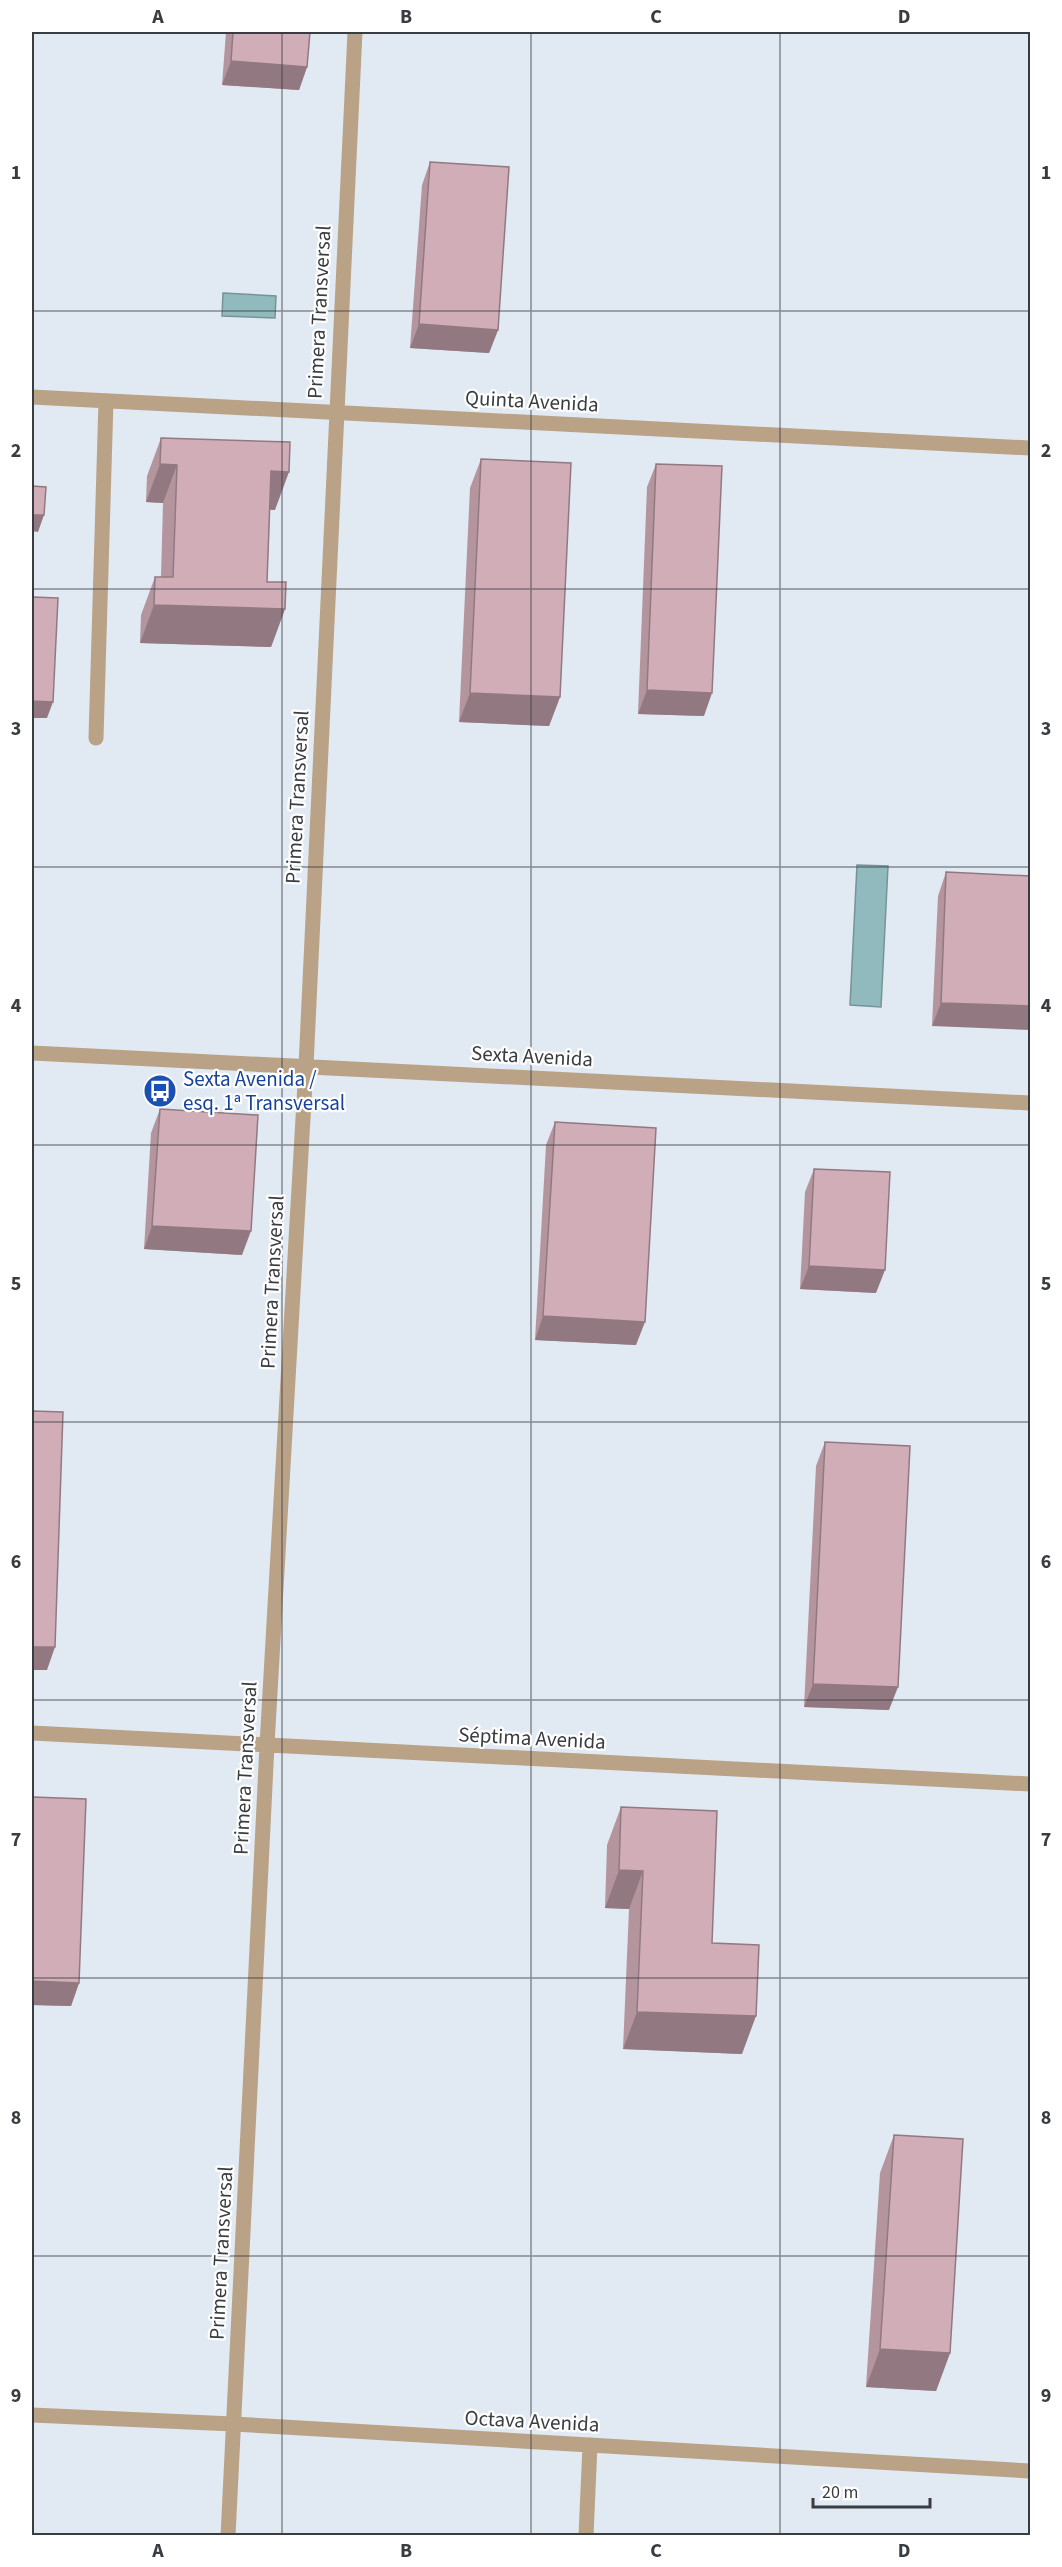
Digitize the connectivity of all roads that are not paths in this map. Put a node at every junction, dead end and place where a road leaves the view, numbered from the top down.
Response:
1 (355, 32) edge
2 (32, 397) edge
3 (106, 400) junction
4 (335, 412) junction
5 (1030, 448) edge
6 (96, 738) dead end
7 (32, 1053) edge
8 (306, 1066) junction
9 (1030, 1103) edge
10 (32, 1733) edge
11 (267, 1745) junction
12 (1030, 1784) edge
13 (32, 2415) edge
14 (233, 2424) junction
15 (590, 2445) junction
16 (1030, 2471) edge
17 (228, 2535) edge
18 (586, 2535) edge

1 - 4 street, Primera Transversal
2 - 3 street, Quinta Avenida
3 - 4 street, Quinta Avenida
3 - 6 street
4 - 5 street, Quinta Avenida
4 - 8 street, Primera Transversal
7 - 8 street, Sexta Avenida
8 - 9 street, Sexta Avenida
8 - 11 street, Primera Transversal
10 - 11 street, Séptima Avenida
11 - 12 street, Séptima Avenida
11 - 14 street, Primera Transversal
13 - 14 street, Octava Avenida
14 - 15 street, Octava Avenida
14 - 17 street, Primera Transversal
15 - 16 street, Octava Avenida
15 - 18 street

